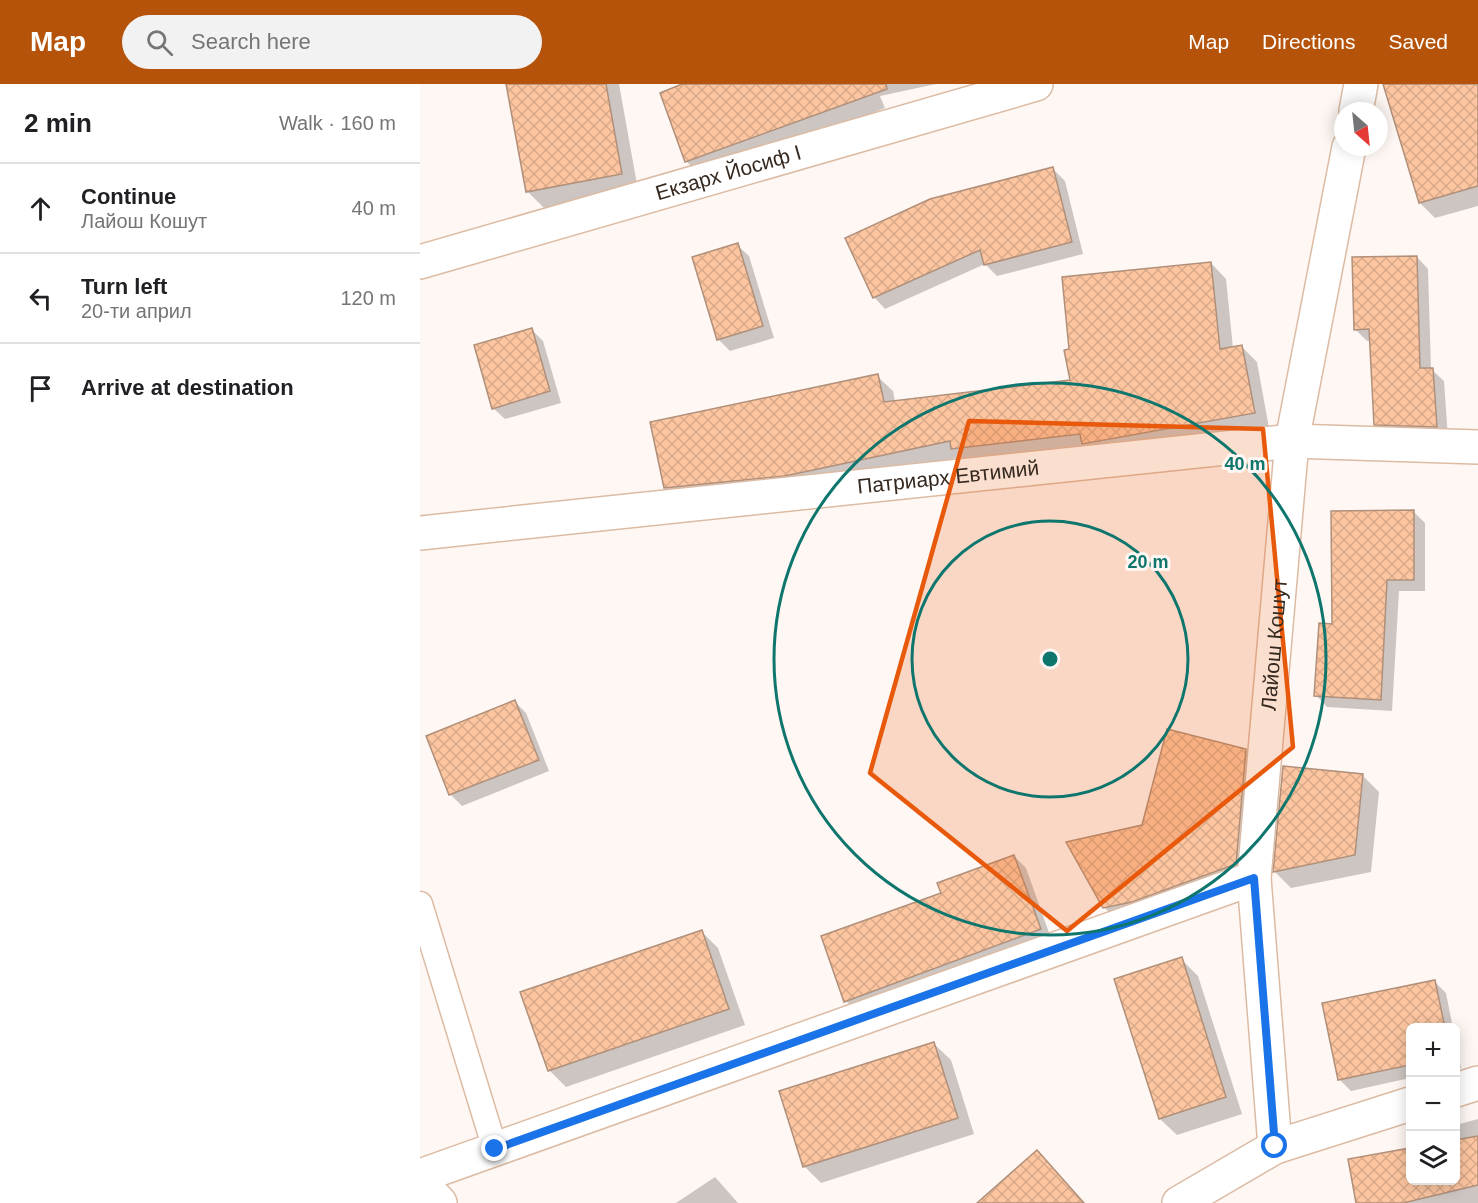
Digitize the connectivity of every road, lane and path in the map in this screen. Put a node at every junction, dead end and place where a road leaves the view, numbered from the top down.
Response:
1 (1036, 84) edge
2 (1361, 84) edge
3 (1358, 102) edge
4 (1347, 156) edge
5 (420, 262) edge
6 (1292, 441) junction
7 (1478, 447) edge
8 (420, 533) edge
9 (1254, 878) junction
10 (420, 904) edge
11 (1478, 1083) edge
12 (1460, 1088) edge
13 (1406, 1105) edge
14 (1275, 1146) junction
15 (495, 1149) junction
16 (420, 1176) edge
17 (420, 1182) edge
18 (440, 1203) edge
19 (1179, 1203) edge

1 - 5 street, Екзарх Йосиф I
2 - 3 street
4 - 6 street, Лайош Кошут
6 - 7 street, Патриарх Евтимий
6 - 8 street, Патриарх Евтимий
6 - 9 street, Лайош Кошут
9 - 14 street, Лайош Кошут
9 - 15 street
10 - 15 lane
11 - 12 street
13 - 14 street
14 - 19 street
15 - 16 street
17 - 18 street

